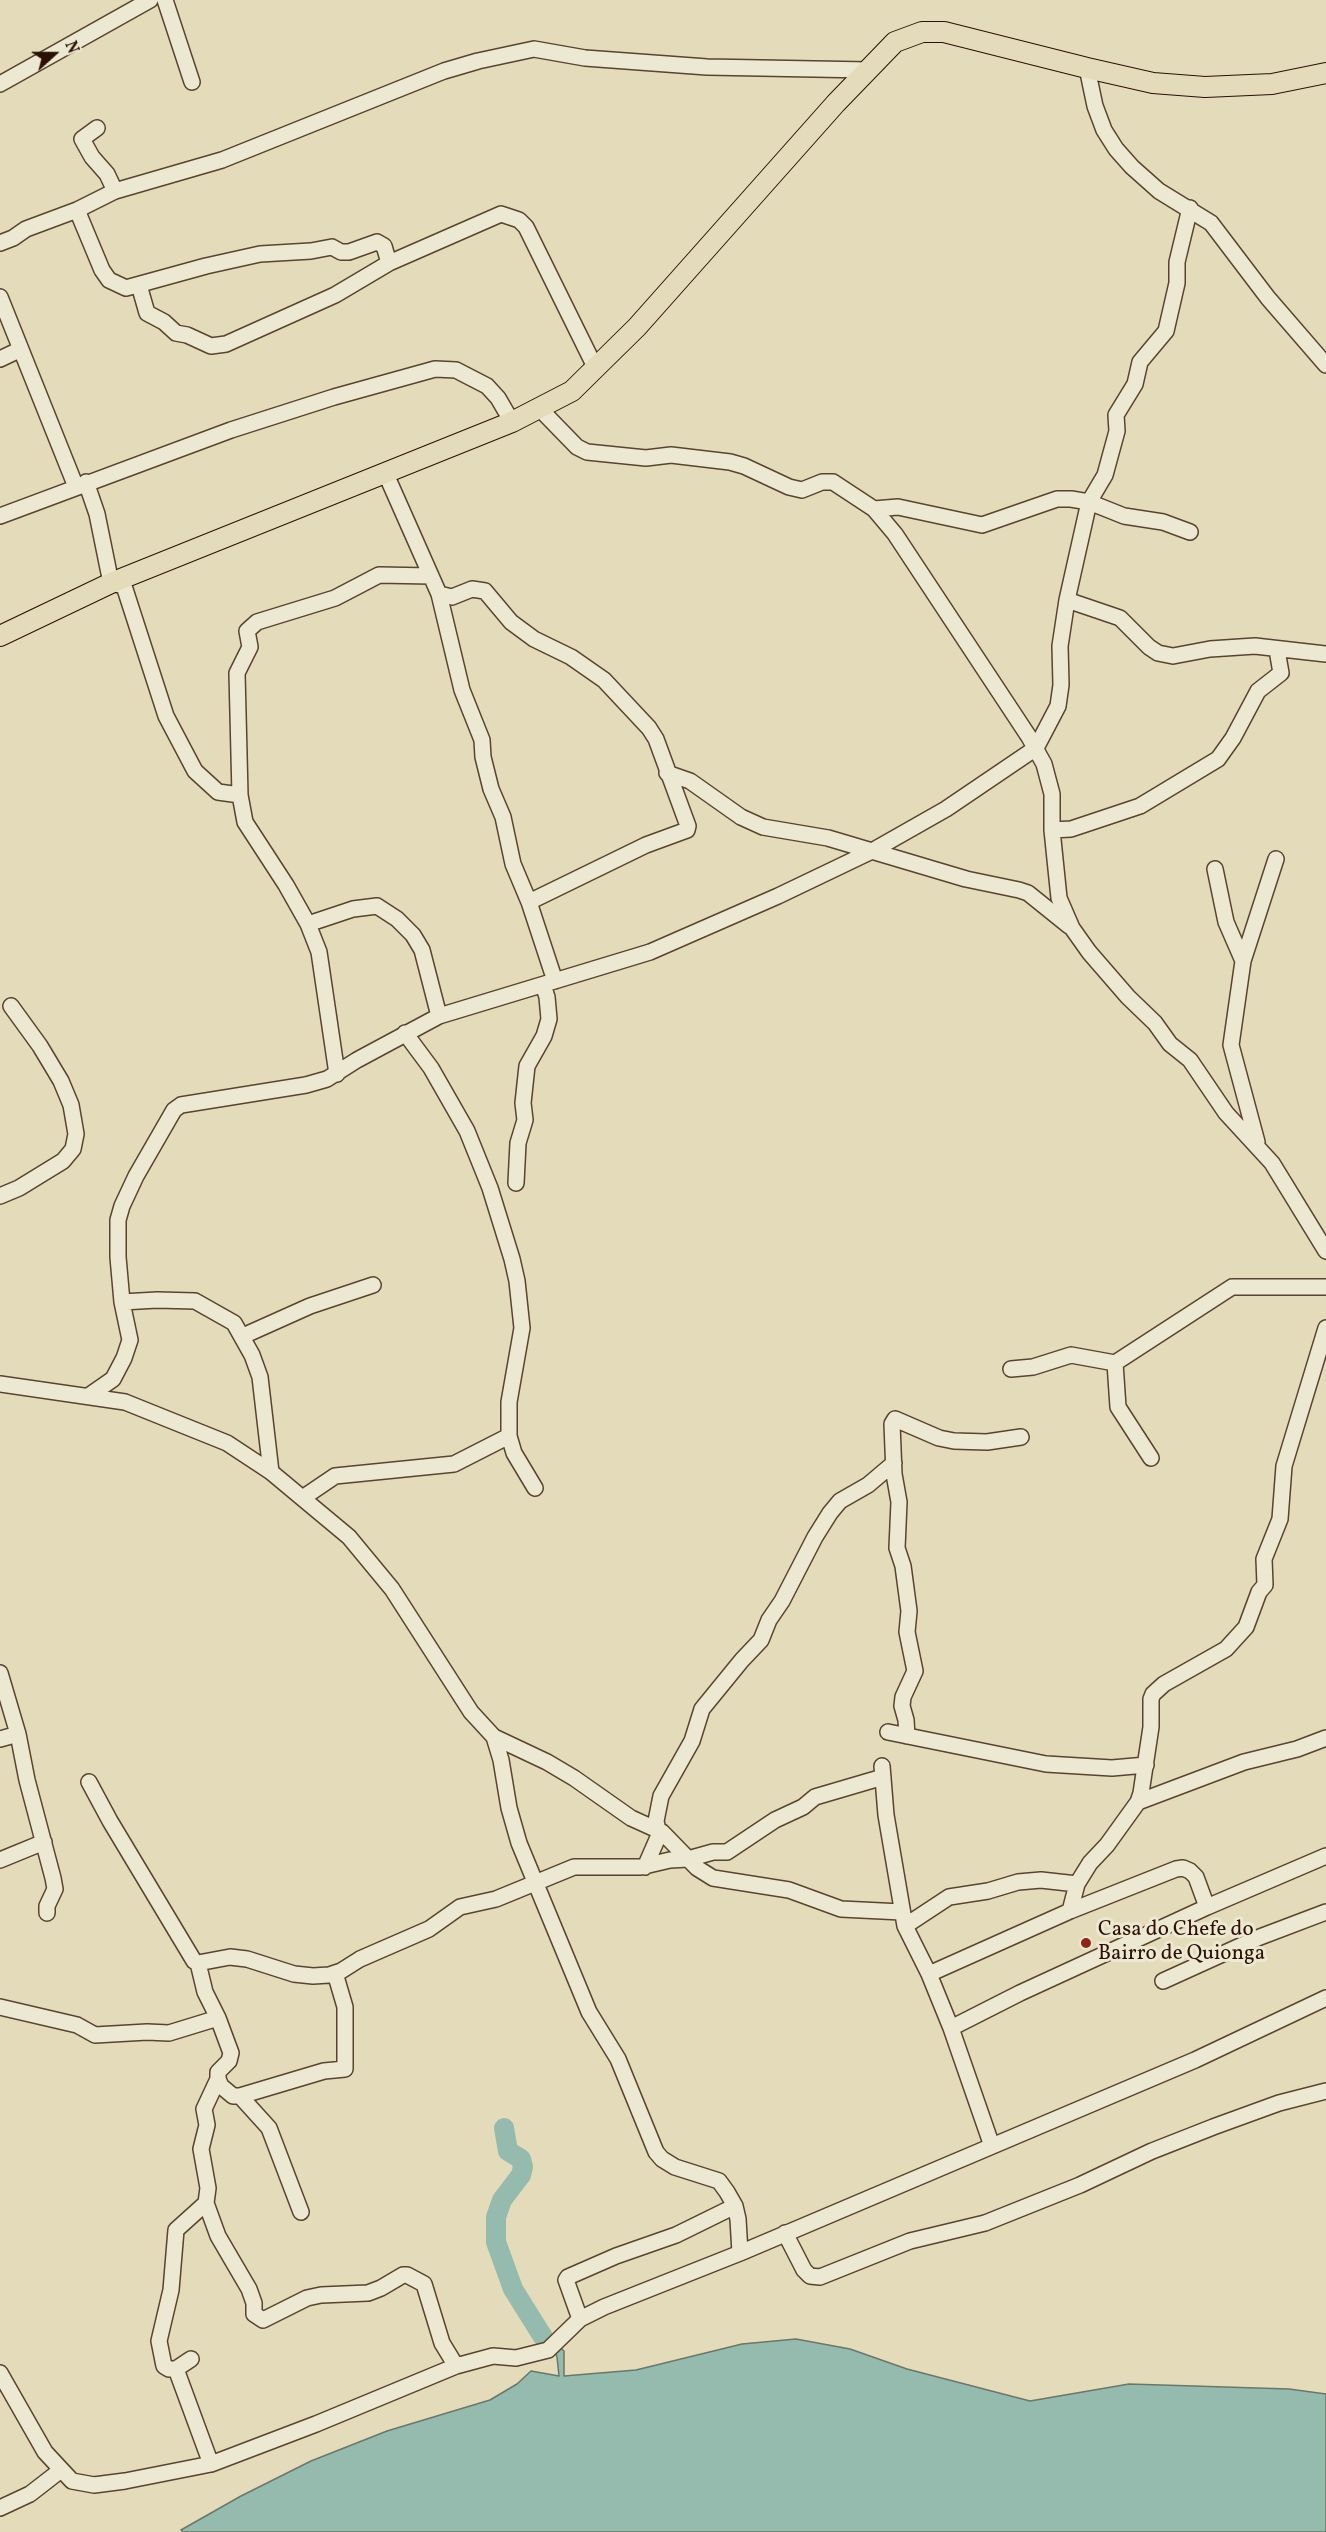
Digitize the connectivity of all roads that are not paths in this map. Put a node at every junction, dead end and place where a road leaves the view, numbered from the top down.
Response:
1 (150, 0) edge
2 (165, 0) edge
3 (1087, 68) junction
4 (868, 70) junction
5 (1326, 73) edge
6 (192, 82) dead end
7 (0, 84) edge
8 (97, 128) dead end
9 (115, 191) junction
10 (1190, 208) junction
11 (77, 210) junction
12 (0, 243) edge
13 (388, 263) junction
14 (139, 285) junction
15 (0, 297) edge
16 (6, 328) edge
17 (19, 350) junction
18 (0, 359) edge
19 (1326, 365) edge
20 (596, 369) junction
21 (540, 409) junction
22 (512, 422) junction
23 (384, 472) junction
24 (81, 485) junction
25 (1089, 502) junction
26 (874, 509) junction
27 (0, 516) edge
28 (1190, 532) dead end
29 (431, 576) junction
30 (111, 583) junction
31 (439, 594) junction
32 (1067, 600) junction
33 (0, 636) edge
34 (1277, 650) junction
35 (1326, 654) edge
36 (1036, 748) junction
37 (667, 773) junction
38 (240, 795) junction
39 (1052, 830) junction
40 (872, 851) junction
41 (1276, 859) dead end
42 (1215, 869) dead end
43 (529, 902) junction
44 (308, 924) junction
45 (1072, 928) junction
46 (1243, 961) junction
47 (549, 983) junction
48 (11, 1006) dead end
49 (439, 1016) junction
50 (405, 1033) junction
51 (337, 1074) junction
52 (1258, 1145) junction
53 (516, 1183) dead end
54 (0, 1196) edge
55 (1326, 1251) edge
56 (373, 1285) dead end
57 (1326, 1287) edge
58 (122, 1302) junction
59 (1326, 1328) edge
60 (243, 1336) junction
61 (1115, 1363) junction
62 (1011, 1369) dead end
63 (0, 1384) edge
64 (90, 1395) junction
65 (509, 1436) junction
66 (1021, 1437) dead end
67 (1151, 1458) dead end
68 (894, 1463) junction
69 (271, 1472) junction
70 (535, 1488) dead end
71 (304, 1497) junction
72 (0, 1673) edge
73 (888, 1732) dead end
74 (18, 1734) junction
75 (907, 1736) junction
76 (494, 1737) junction
77 (1326, 1738) edge
78 (0, 1739) edge
79 (1146, 1765) junction
80 (89, 1782) dead end
81 (1138, 1802) junction
82 (659, 1830) junction
83 (44, 1842) junction
84 (1326, 1856) edge
85 (688, 1859) junction
86 (0, 1860) edge
87 (645, 1867) junction
88 (535, 1881) junction
89 (1077, 1884) junction
90 (1207, 1907) junction
91 (1070, 1911) junction
92 (1326, 1912) edge
93 (47, 1913) dead end
94 (903, 1919) junction
95 (198, 1963) junction
96 (335, 1973) junction
97 (929, 1974) junction
98 (1163, 1981) dead end
99 (1326, 1998) edge
100 (0, 2007) edge
101 (218, 2018) junction
102 (951, 2028) junction
103 (218, 2079) junction
104 (1326, 2091) edge
105 (240, 2096) junction
106 (992, 2146) junction
107 (206, 2203) junction
108 (735, 2206) junction
109 (301, 2212) dead end
110 (785, 2234) junction
111 (740, 2253) junction
112 (580, 2319) junction
113 (190, 2359) dead end
114 (456, 2366) junction
115 (176, 2369) junction
116 (0, 2373) edge
117 (211, 2464) junction
118 (61, 2470) junction
119 (0, 2508) edge

1 - 7 street
2 - 6 street
3 - 4 main road
3 - 5 main road
3 - 10 street
4 - 9 street
4 - 20 main road
8 - 9 street
9 - 11 street
10 - 19 street
10 - 25 street
11 - 12 street
11 - 14 street
13 - 14 street
13 - 14 street
13 - 20 street
15 - 16 street
16 - 17 street
17 - 18 street
17 - 24 street
20 - 21 main road
21 - 22 main road
21 - 26 street
22 - 23 main road
22 - 24 street
23 - 29 street
23 - 30 main road
24 - 27 street
24 - 30 street
25 - 26 street
25 - 28 street
25 - 32 street
26 - 36 street
29 - 31 street
29 - 38 street
30 - 33 main road
30 - 38 street
31 - 37 street
31 - 43 street
32 - 34 street
32 - 36 street
34 - 35 street
34 - 39 street
36 - 39 street
36 - 40 street
37 - 40 street
37 - 43 street
38 - 44 street
39 - 45 street
40 - 45 street
40 - 47 street
41 - 46 street
42 - 46 street
43 - 47 street
44 - 49 street
44 - 51 street
45 - 52 street
46 - 52 street
47 - 49 street
47 - 53 street
48 - 54 street
49 - 50 street
50 - 51 street
50 - 65 street
51 - 58 street
52 - 55 street
56 - 60 street
57 - 61 street
58 - 60 street
58 - 64 street
59 - 79 street
60 - 69 street
61 - 62 street
61 - 67 street
63 - 64 street
64 - 69 street
65 - 70 street
65 - 71 street
66 - 68 street
68 - 75 street
68 - 82 street
69 - 71 street
71 - 76 street
72 - 74 street
73 - 75 street
74 - 78 street
74 - 83 street
75 - 79 street
76 - 82 street
76 - 88 street
77 - 81 street
79 - 81 street
80 - 95 street
81 - 89 street
82 - 85 street
82 - 87 street
83 - 86 street
83 - 93 street
84 - 90 street
85 - 87 street
85 - 94 street
85 - 94 street
87 - 88 street
88 - 96 street
88 - 108 street
89 - 91 street
89 - 94 street
90 - 91 street
90 - 102 street
91 - 97 street
92 - 98 street
94 - 97 street
95 - 96 street
95 - 101 street
96 - 105 street
97 - 102 street
99 - 106 street
100 - 101 street
101 - 103 street
102 - 106 street
103 - 105 street
103 - 107 street
104 - 110 street
105 - 109 street
106 - 110 street
107 - 114 street
107 - 115 street
108 - 111 street
108 - 112 street
110 - 111 street
111 - 112 street
112 - 114 street
113 - 115 street
114 - 117 street
115 - 117 street
116 - 118 street
117 - 118 street
118 - 119 street

